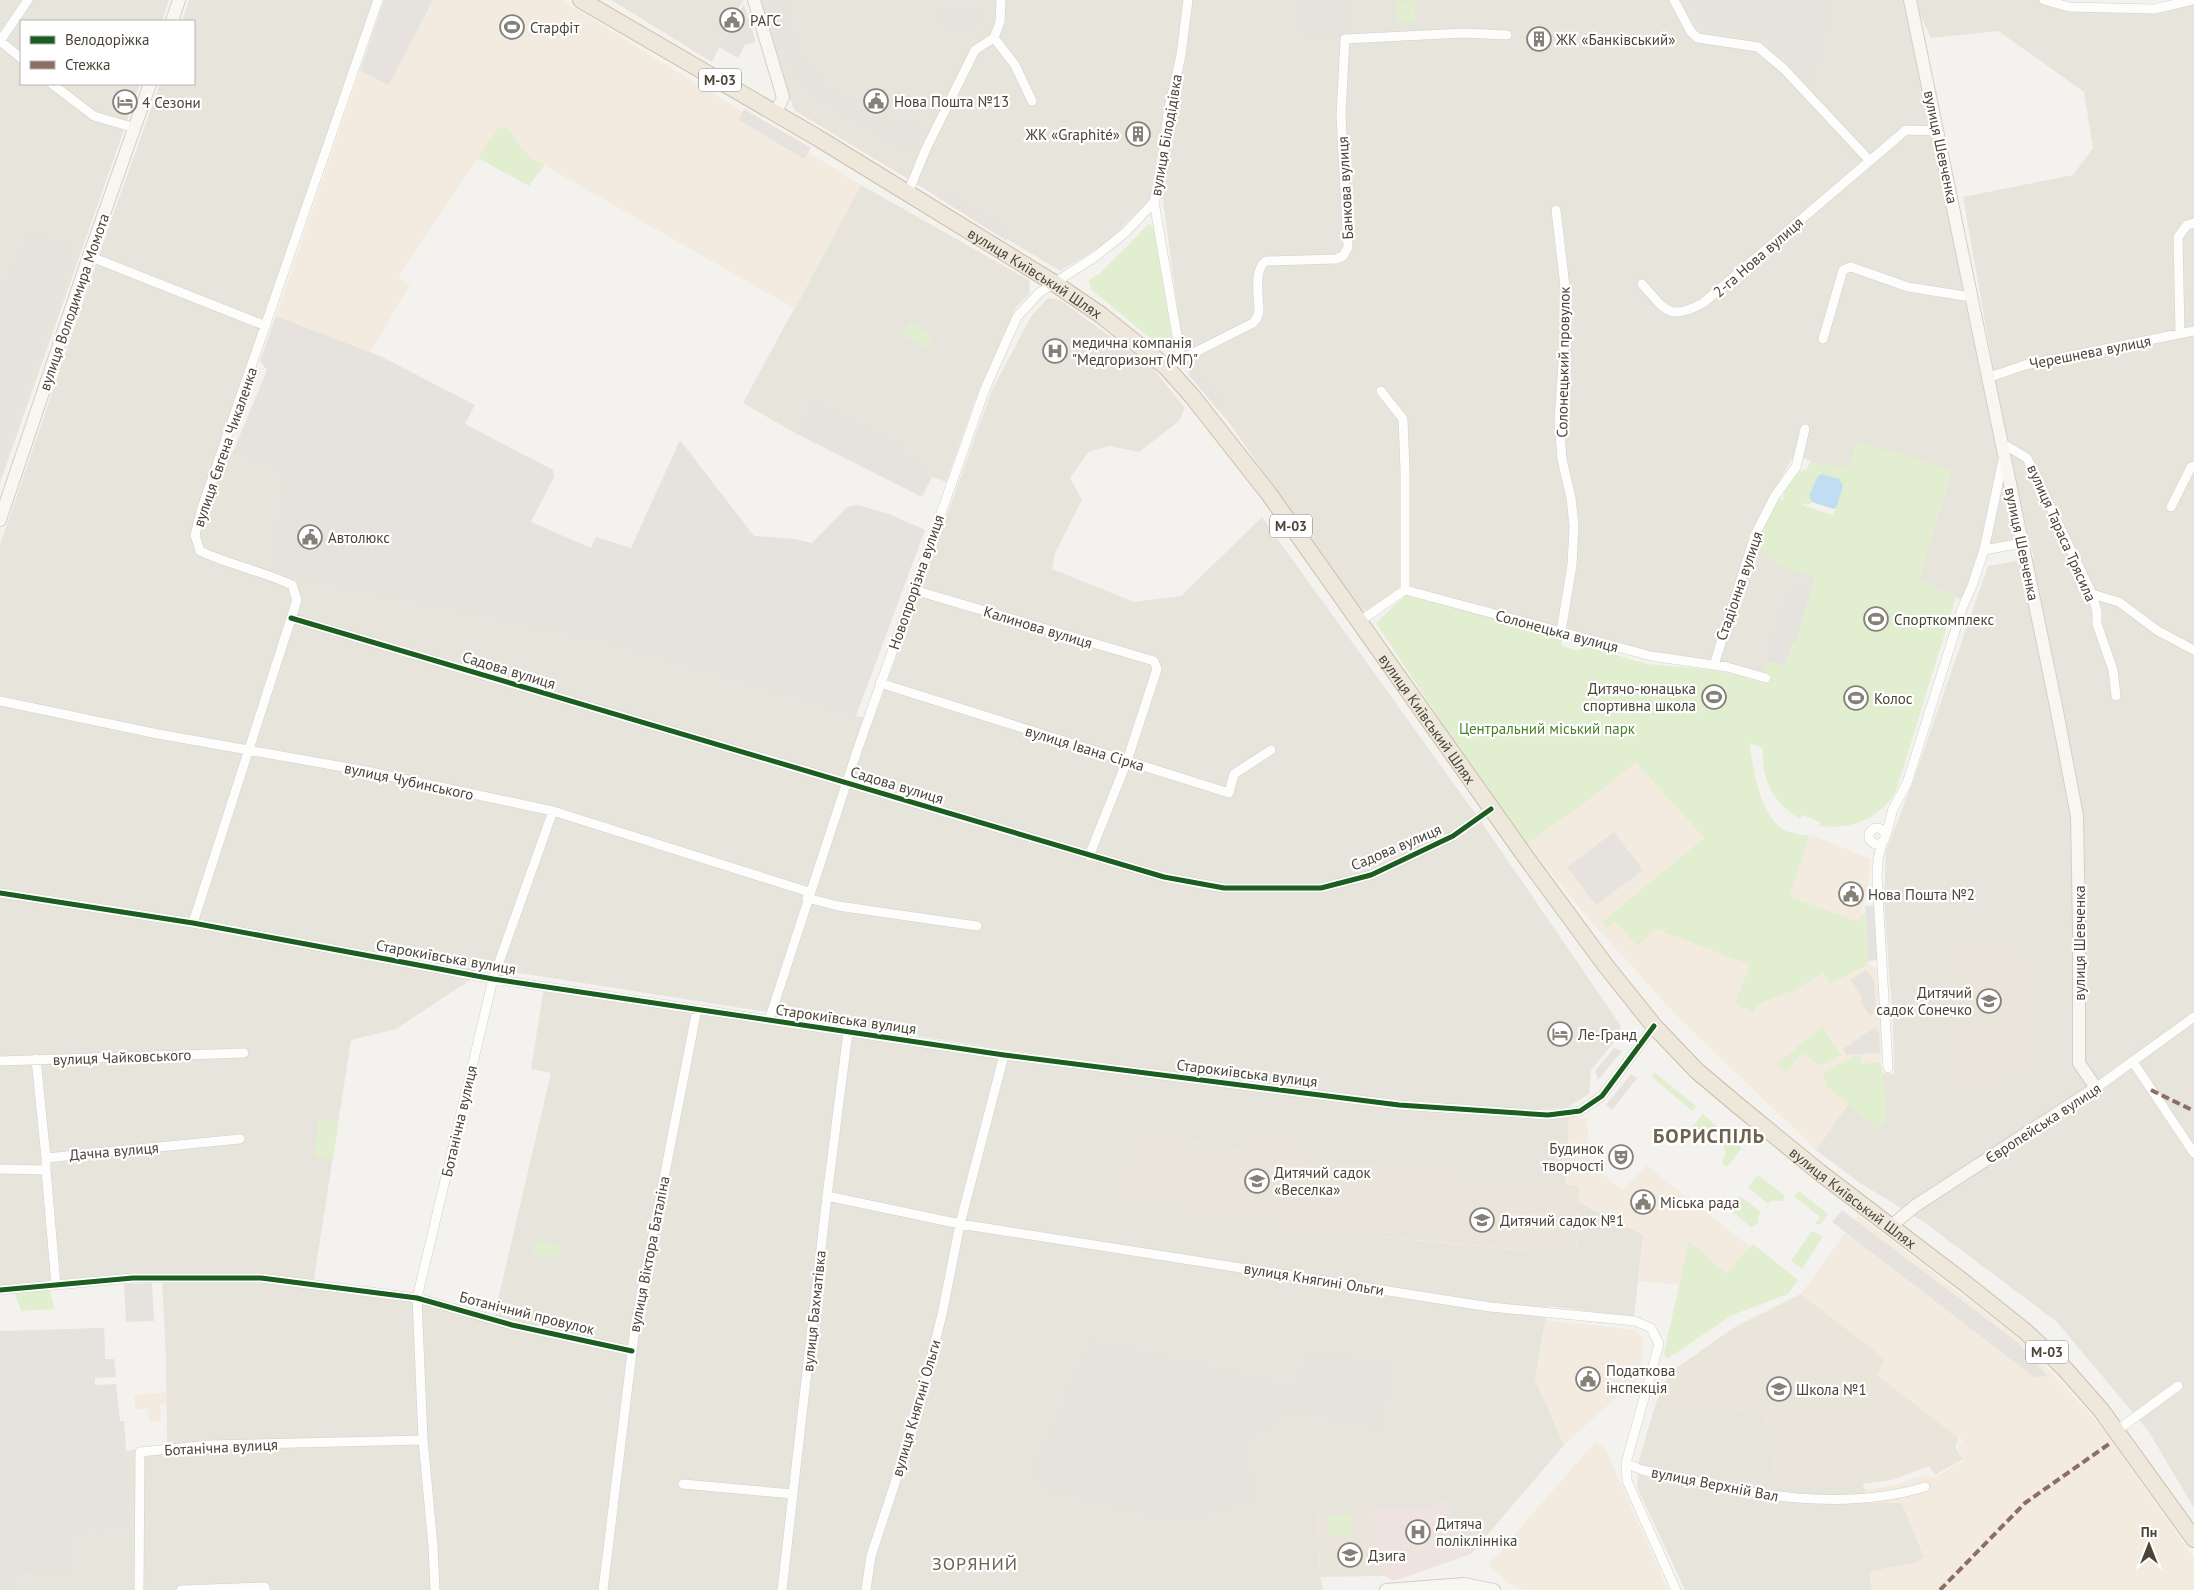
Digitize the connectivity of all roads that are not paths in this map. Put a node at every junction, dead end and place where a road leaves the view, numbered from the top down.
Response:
1 (28, 0) edge
2 (179, 0) edge
3 (378, 0) edge
4 (581, 0) edge
5 (754, 0) edge
6 (1001, 0) edge
7 (1188, 0) edge
8 (1674, 0) edge
9 (1910, 0) edge
10 (2044, 0) edge
11 (2193, 0) edge
12 (172, 20) edge
13 (1507, 35) dead end
14 (994, 38) junction
15 (0, 41) edge
16 (20, 57) edge
17 (53, 85) edge
18 (150, 85) edge
19 (1032, 101) dead end
20 (776, 114) junction
21 (135, 128) junction
22 (1938, 131) junction
23 (1870, 161) junction
24 (908, 193) junction
25 (1154, 202) junction
26 (1556, 210) dead end
27 (2194, 223) edge
28 (89, 256) junction
29 (1054, 283) junction
30 (1642, 284) dead end
31 (1971, 297) junction
32 (266, 326) junction
33 (2194, 331) edge
34 (2180, 334) junction
35 (1823, 338) dead end
36 (1181, 359) junction
37 (1166, 368) junction
38 (1987, 378) junction
39 (1381, 391) dead end
40 (1805, 429) dead end
41 (2000, 442) junction
42 (2003, 458) junction
43 (2194, 466) edge
44 (2170, 507) dead end
45 (0, 520) edge
46 (2022, 543) junction
47 (1984, 550) junction
48 (914, 590) junction
49 (1405, 590) junction
50 (2092, 594) junction
51 (291, 618) junction
52 (1357, 619) junction
53 (1562, 632) junction
54 (2194, 650) edge
55 (1714, 665) junction
56 (1766, 678) dead end
57 (880, 684) junction
58 (2116, 696) dead end
59 (0, 701) edge
60 (248, 750) junction
61 (1271, 750) dead end
62 (1126, 761) junction
63 (846, 783) junction
64 (1491, 809) junction
65 (1893, 809) junction
66 (553, 811) junction
67 (1874, 828) junction
68 (1880, 841) junction
69 (1090, 856) junction
70 (0, 893) edge
71 (808, 895) junction
72 (193, 923) junction
73 (976, 926) dead end
74 (492, 979) junction
75 (697, 1009) junction
76 (2194, 1017) edge
77 (769, 1020) junction
78 (1654, 1026) junction
79 (848, 1032) junction
80 (244, 1052) dead end
81 (1004, 1055) junction
82 (36, 1059) junction
83 (0, 1061) edge
84 (2133, 1062) junction
85 (1888, 1068) dead end
86 (2096, 1088) junction
87 (240, 1139) dead end
88 (2194, 1153) edge
89 (46, 1158) junction
90 (0, 1169) edge
91 (46, 1170) junction
92 (827, 1196) junction
93 (960, 1224) junction
94 (1890, 1226) junction
95 (56, 1285) junction
96 (0, 1290) edge
97 (417, 1298) junction
98 (632, 1351) junction
99 (2178, 1386) dead end
100 (2116, 1431) junction
101 (423, 1440) junction
102 (1626, 1463) junction
103 (683, 1484) dead end
104 (1925, 1488) dead end
105 (793, 1494) junction
106 (2194, 1538) edge
107 (1464, 1584) junction
108 (139, 1590) edge
109 (181, 1590) edge
110 (265, 1590) edge
111 (435, 1590) edge
112 (603, 1590) edge
113 (782, 1590) edge
114 (866, 1590) edge
115 (1386, 1590) edge
116 (1449, 1590) edge
117 (1494, 1590) edge
118 (1676, 1590) edge

1 - 15 street
2 - 12 main road
3 - 32 street, вулиця Євгена Чикаленка
4 - 20 highway, вулиця Київський Шлях / М-03
5 - 20 main road
6 - 14 street
7 - 25 street, вулиця Білодідівка
8 - 23 street
9 - 22 main road, вулиця Шевченка
10 - 11 street
13 - 36 street, Банкова вулиця
14 - 19 street
14 - 24 street
15 - 16 street
17 - 21 street
18 - 21 main road, вулиця Володимира Момота
20 - 24 highway, вулиця Київський Шлях / М-03
21 - 28 main road, вулиця Володимира Момота
22 - 23 street, 2-га Нова вулиця
22 - 31 main road, вулиця Шевченка
23 - 30 street, 2-га Нова вулиця
24 - 29 highway, вулиця Київський Шлях / М-03
25 - 29 street, Новопрорізна вулиця
25 - 36 street, вулиця Білодідівка
26 - 53 street, Солонецький провулок
27 - 34 street
28 - 32 street
28 - 45 main road, вулиця Володимира Момота
29 - 37 highway, вулиця Київський Шлях / М-03
29 - 48 street, Новопрорізна вулиця
31 - 35 street
31 - 38 main road, вулиця Шевченка
32 - 51 street, вулиця Євгена Чикаленка
33 - 34 street, Черешнева вулиця
34 - 38 street, Черешнева вулиця
36 - 37 street, Банкова вулиця
37 - 52 highway, вулиця Київський Шлях / М-03
38 - 41 main road, вулиця Шевченка
39 - 49 street
40 - 55 street, Стадіонна вулиця
41 - 42 main road, вулиця Шевченка
41 - 50 street, вулиця Тараса Трясила
42 - 46 main road, вулиця Шевченка
42 - 47 street
43 - 44 street
46 - 47 street
46 - 86 main road, вулиця Шевченка
47 - 65 street
48 - 57 street, Новопрорізна вулиця
48 - 62 street, Калинова вулиця
49 - 52 street
49 - 53 street, Солонецька вулиця
50 - 54 street
50 - 58 street, вулиця Тараса Трясила
51 - 60 street, вулиця Євгена Чикаленка
51 - 63 street, Садова вулиця
52 - 64 highway, вулиця Київський Шлях / М-03
53 - 55 street, Солонецька вулиця
55 - 56 street, Солонецька вулиця
57 - 62 street, вулиця Івана Сірка
57 - 63 street, Новопрорізна вулиця
59 - 60 street, вулиця Чубинського
60 - 66 street, вулиця Чубинського
60 - 72 street, вулиця Євгена Чикаленка
61 - 62 street, вулиця Івана Сірка
62 - 69 street
63 - 69 street, Садова вулиця
63 - 71 street, Новопрорізна вулиця
64 - 69 street, Садова вулиця
64 - 78 highway, вулиця Київський Шлях / М-03
65 - 67 street
65 - 68 street
66 - 71 street, вулиця Чубинського
66 - 74 street, Ботанічна вулиця
67 - 68 street
67 - 68 street
68 - 85 street
70 - 72 street, Старокиївська вулиця
71 - 73 street
71 - 77 street, Новопрорізна вулиця
72 - 74 street, Старокиївська вулиця
74 - 75 street, Старокиївська вулиця
74 - 97 street, Ботанічна вулиця
75 - 77 street, Старокиївська вулиця
75 - 98 street, вулиця Віктора Баталіна
76 - 84 street, Європейська вулиця
77 - 79 street, Старокиївська вулиця
78 - 81 street, Старокиївська вулиця
78 - 94 highway, вулиця Київський Шлях / М-03
79 - 81 street, Старокиївська вулиця
79 - 92 street, вулиця Бахматівка
80 - 82 street, вулиця Чайковського
81 - 93 street, вулиця Княгині Ольги
82 - 83 street, вулиця Чайковського
82 - 89 street
84 - 86 street, Європейська вулиця
84 - 88 street
86 - 94 main road, Європейська вулиця
87 - 89 street, Дачна вулиця
89 - 91 street
90 - 91 street
91 - 95 street
92 - 93 street
92 - 105 street, вулиця Бахматівка
93 - 102 street, вулиця Княгині Ольги
93 - 114 street, вулиця Княгині Ольги
94 - 100 highway, вулиця Київський Шлях / М-03
95 - 96 street, Ботанічний провулок
95 - 97 street, Ботанічний провулок
97 - 98 street, Ботанічний провулок
97 - 101 street, Ботанічна вулиця
98 - 112 street, вулиця Віктора Баталіна
99 - 100 street
100 - 106 highway, вулиця Київський Шлях / М-03
101 - 108 street, Ботанічна вулиця
101 - 111 street, Ботанічна вулиця
102 - 104 street, вулиця Верхній Вал
102 - 118 street
103 - 105 street
105 - 113 street, вулиця Бахматівка
107 - 115 main road
107 - 116 street
107 - 117 main road
109 - 110 street

